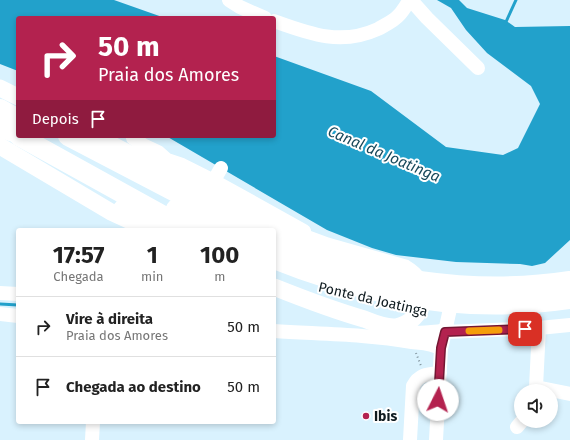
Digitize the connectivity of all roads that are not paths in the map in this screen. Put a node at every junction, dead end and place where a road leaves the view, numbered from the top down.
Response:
1 (229, 0) edge
2 (411, 0) edge
3 (260, 16) edge
4 (276, 22) edge
5 (478, 68) dead end
6 (0, 88) edge
7 (16, 96) edge
8 (0, 101) edge
9 (0, 109) edge
10 (16, 109) edge
11 (11, 132) edge
12 (18, 138) edge
13 (19, 138) edge
14 (22, 138) edge
15 (24, 138) edge
16 (50, 138) edge
17 (71, 138) edge
18 (100, 138) edge
19 (133, 138) dead end
20 (221, 168) dead end
21 (210, 187) junction
22 (148, 195) junction
23 (221, 225) edge
24 (145, 228) edge
25 (153, 228) edge
26 (185, 228) edge
27 (238, 228) edge
28 (276, 242) edge
29 (276, 260) edge
30 (405, 268) junction
31 (276, 273) edge
32 (570, 281) edge
33 (276, 288) edge
34 (0, 293) edge
35 (16, 294) edge
36 (570, 299) edge
37 (570, 313) edge
38 (0, 314) edge
39 (16, 316) edge
40 (570, 325) edge
41 (385, 326) junction
42 (539, 328) junction
43 (276, 331) edge
44 (443, 340) junction
45 (440, 373) junction
46 (536, 384) edge
47 (558, 392) edge
48 (570, 394) edge
49 (93, 424) edge
50 (92, 440) edge
51 (410, 440) edge
52 (436, 440) edge

1 - 3 street
2 - 4 street
2 - 5 street
6 - 7 main road
8 - 10 highway
9 - 11 highway
12 - 24 main road
13 - 25 highway
14 - 26 highway
15 - 22 highway
16 - 22 highway
17 - 23 highway
18 - 21 main road
19 - 21 street
20 - 21 street
21 - 30 main road
22 - 23 highway
23 - 27 highway
28 - 32 highway, Ponte da Joatinga
29 - 36 highway, Ponte da Joatinga
30 - 41 main road
30 - 44 street
31 - 37 highway, Ponte da Joatinga
33 - 41 main road
34 - 35 street
38 - 39 street
40 - 42 street
41 - 44 main road
42 - 44 street
42 - 46 street
43 - 44 street
44 - 45 street
45 - 51 street
45 - 52 street
47 - 48 street
49 - 50 street

